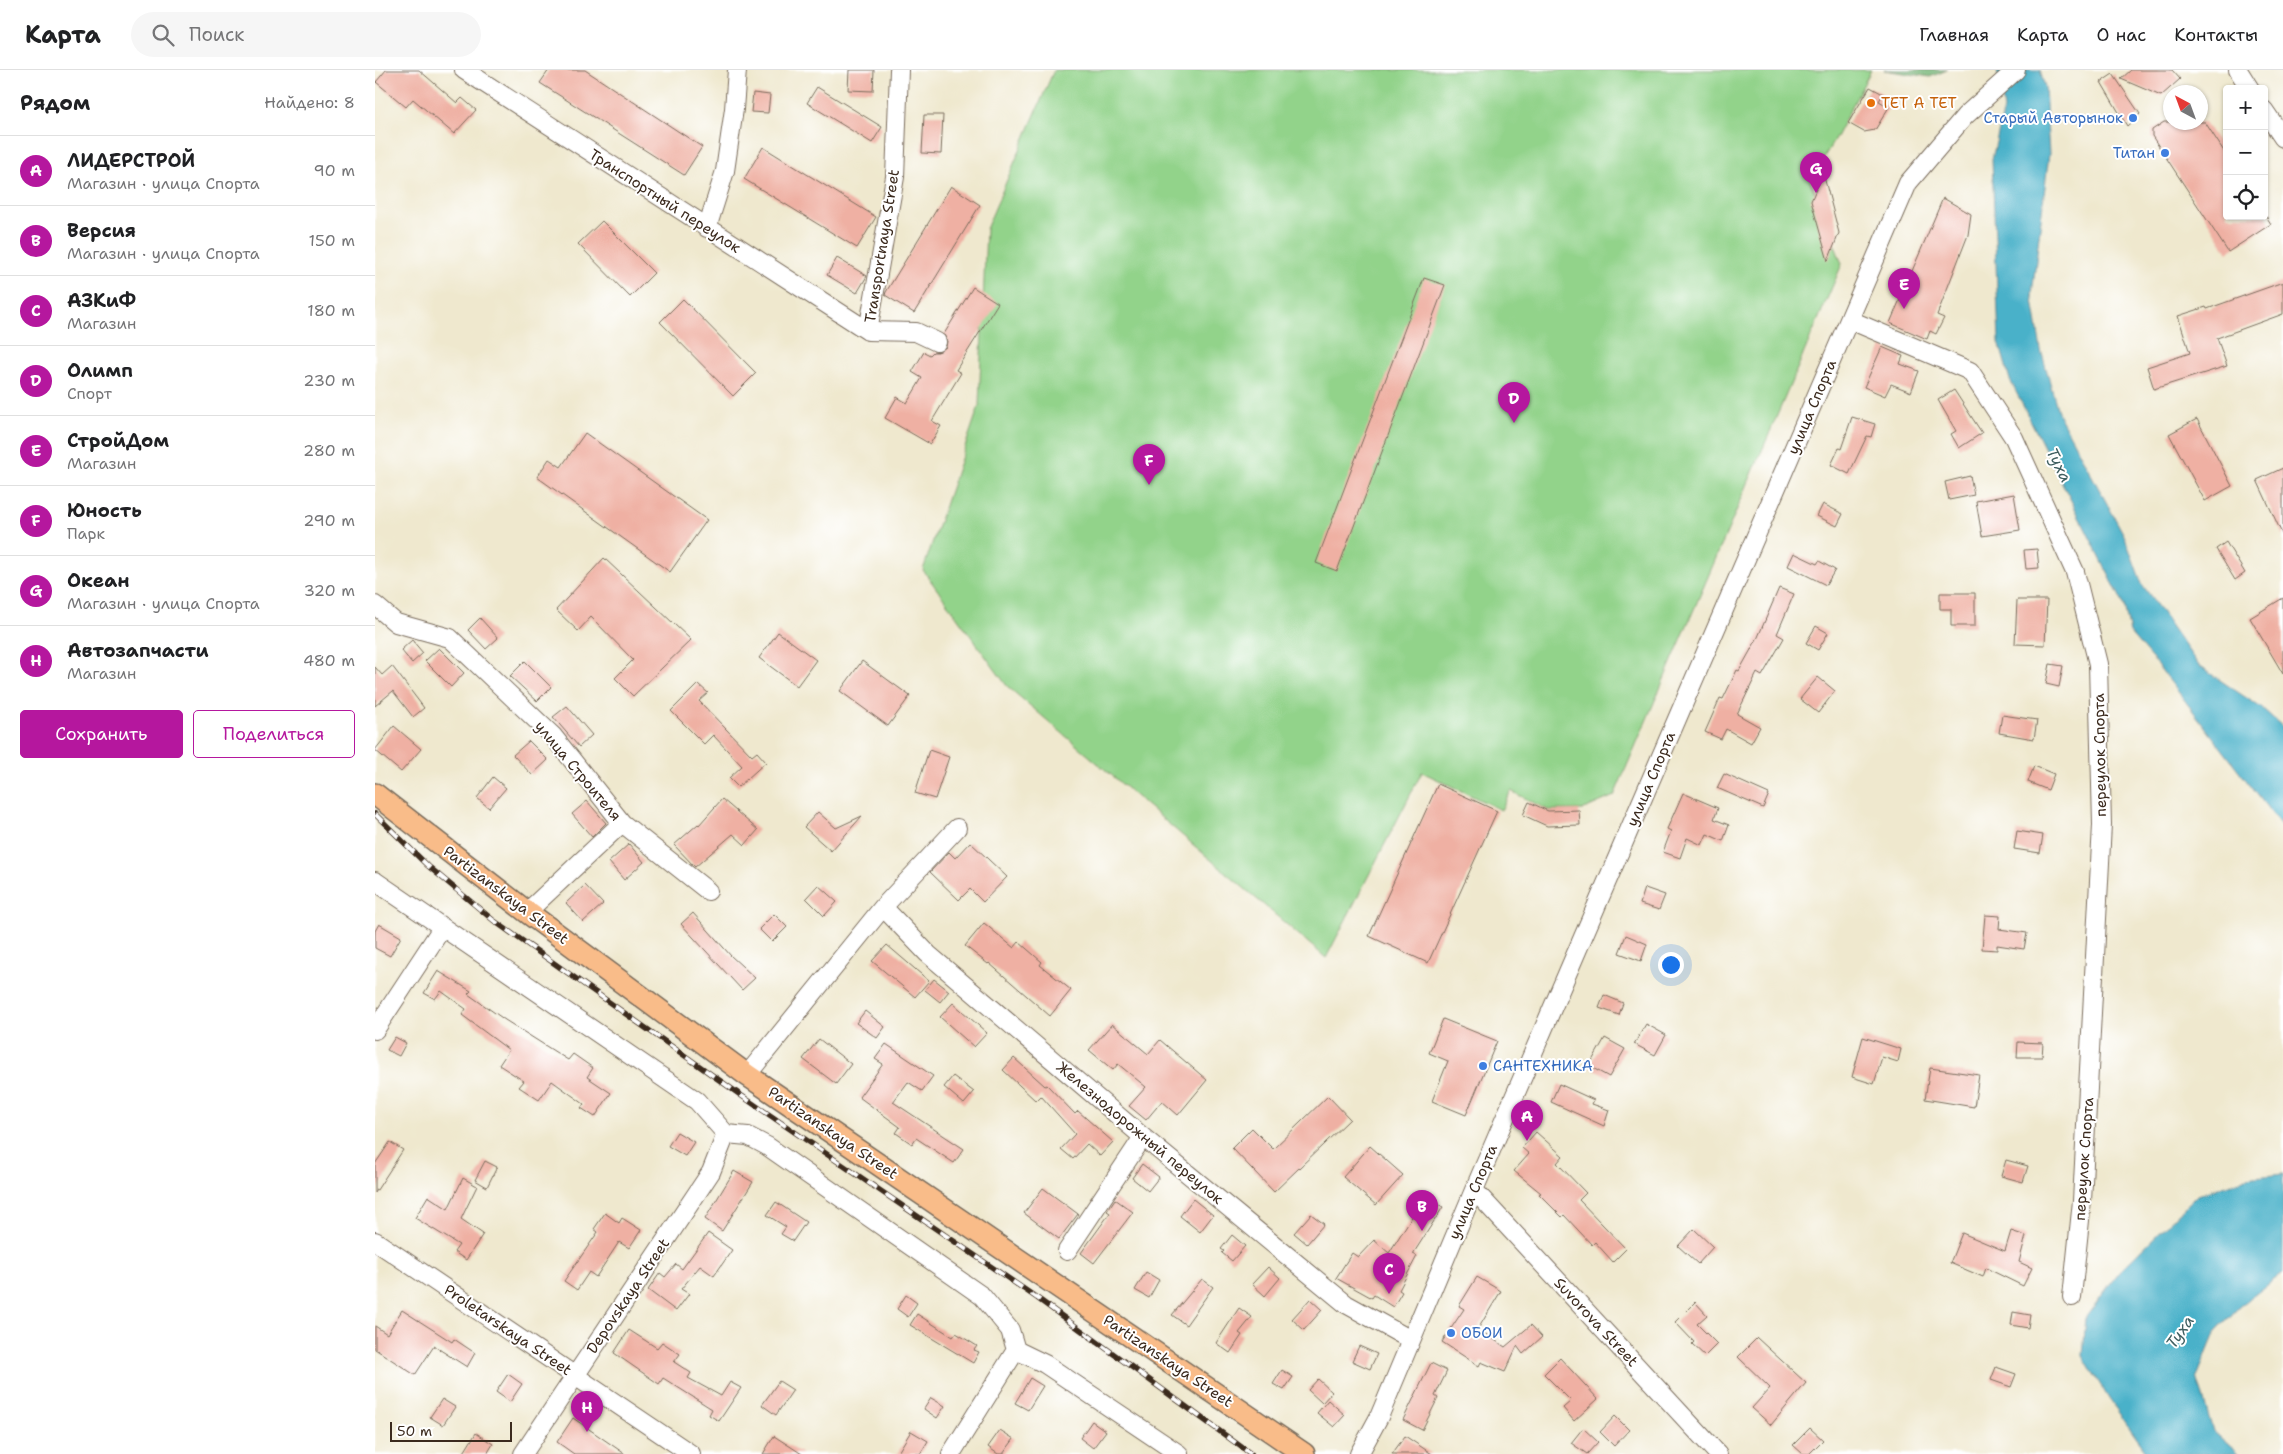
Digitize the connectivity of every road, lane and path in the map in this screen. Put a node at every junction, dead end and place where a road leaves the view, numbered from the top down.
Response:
1 (464, 70) edge
2 (737, 70) edge
3 (899, 70) edge
4 (2016, 70) edge
5 (2238, 70) edge
6 (2247, 85) edge
7 (2268, 115) edge
8 (2281, 131) edge
9 (707, 228) junction
10 (1850, 320) junction
11 (868, 331) junction
12 (937, 342) dead end
13 (375, 605) edge
14 (375, 794) edge
15 (622, 823) junction
16 (957, 828) dead end
17 (375, 881) edge
18 (707, 891) dead end
19 (883, 907) junction
20 (527, 912) junction
21 (442, 928) junction
22 (375, 1030) edge
23 (747, 1074) junction
24 (727, 1134) junction
25 (1143, 1137) junction
26 (1474, 1190) junction
27 (375, 1240) edge
28 (1067, 1251) dead end
29 (2072, 1297) dead end
30 (1411, 1340) junction
31 (1016, 1350) junction
32 (575, 1375) junction
33 (523, 1454) edge
34 (691, 1454) edge
35 (951, 1454) edge
36 (1179, 1454) edge
37 (1304, 1454) edge
38 (1359, 1454) edge
39 (1717, 1454) edge

1 - 9 street, Транспортный переулок
2 - 9 street
3 - 11 street, Transportnaya Street
4 - 10 street, улица Спорта
5 - 6 street
7 - 8 street
9 - 11 street, Транспортный переулок
10 - 26 street, улица Спорта
10 - 29 street, переулок Спорта
11 - 12 street
13 - 15 street, улица Строителя
14 - 20 main road, Partizanskaya Street
15 - 18 street, улица Строителя
15 - 20 street
16 - 19 street
17 - 21 street
19 - 23 street
19 - 25 street, Железнодорожный переулок
20 - 23 main road, Partizanskaya Street
21 - 22 street
21 - 24 street
23 - 37 main road, Partizanskaya Street
24 - 31 street
24 - 32 street, Depovskaya Street
25 - 28 street
25 - 30 street, Железнодорожный переулок
26 - 30 street, улица Спорта
26 - 39 street, Suvorova Street
27 - 32 street, Proletarskaya Street
30 - 38 street, улица Спорта
31 - 35 street
31 - 36 street
32 - 33 street, Depovskaya Street
32 - 34 street, Proletarskaya Street

